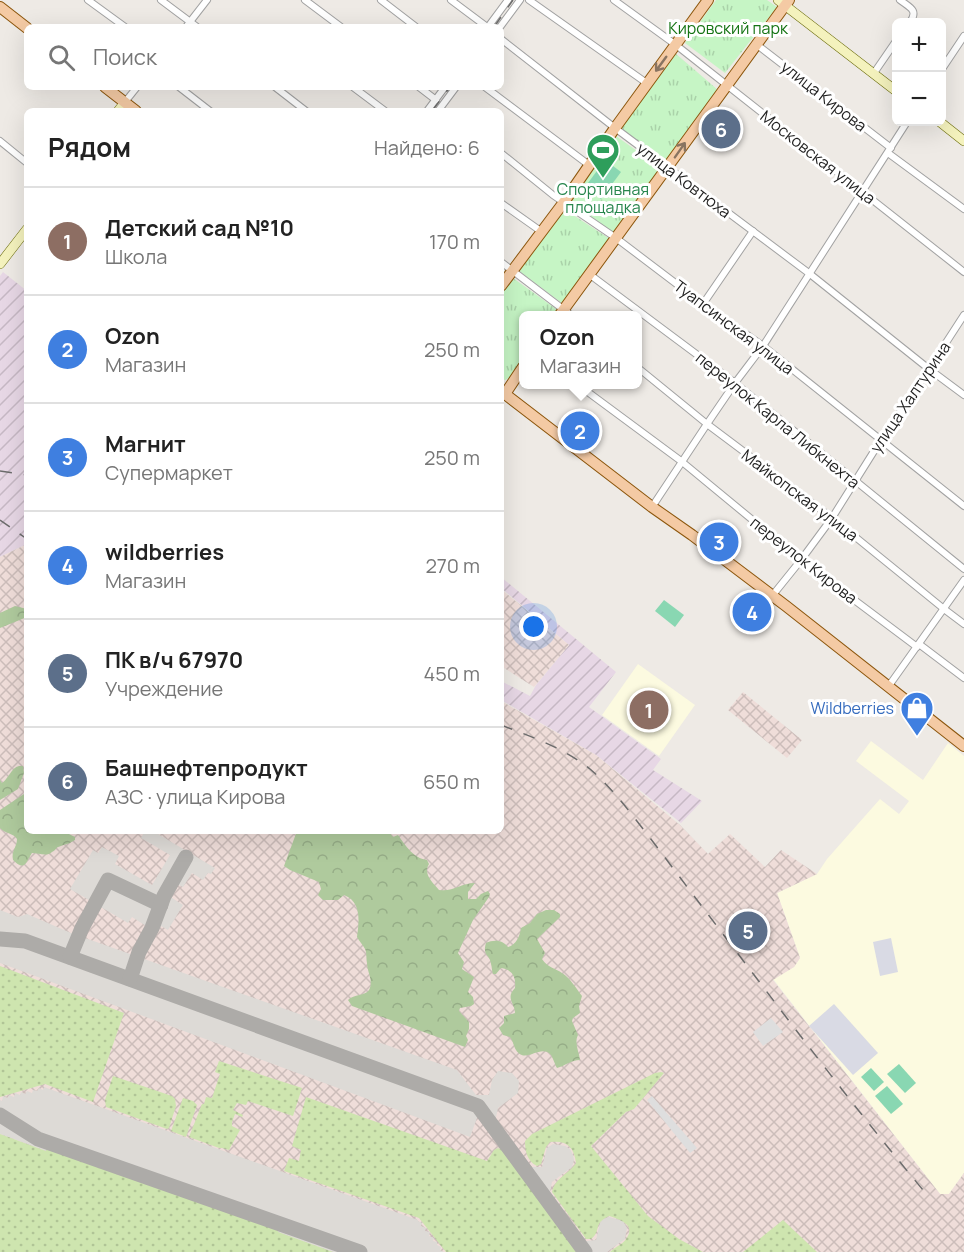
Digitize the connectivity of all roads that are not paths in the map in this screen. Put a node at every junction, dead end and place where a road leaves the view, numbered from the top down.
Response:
1 (88, 0) edge
2 (161, 0) edge
3 (207, 0) edge
4 (305, 0) edge
5 (381, 0) edge
6 (451, 0) edge
7 (508, 0) edge
8 (520, 0) edge
9 (529, 0) edge
10 (614, 0) edge
11 (708, 0) edge
12 (900, 0) edge
13 (784, 2) edge
14 (0, 8) edge
15 (913, 18) edge
16 (121, 24) edge
17 (188, 24) edge
18 (337, 24) edge
19 (412, 24) edge
20 (483, 24) edge
21 (489, 24) edge
22 (502, 24) edge
23 (24, 26) edge
24 (964, 36) edge
25 (504, 41) edge
26 (756, 44) junction
27 (676, 45) junction
28 (892, 48) edge
29 (946, 63) edge
30 (874, 73) junction
31 (648, 84) junction
32 (726, 85) junction
33 (892, 87) edge
34 (108, 90) edge
35 (135, 90) edge
36 (183, 90) edge
37 (279, 90) edge
38 (357, 90) edge
39 (424, 90) edge
40 (443, 90) edge
41 (454, 90) edge
42 (489, 90) edge
43 (436, 100) junction
44 (122, 107) edge
45 (206, 108) edge
46 (302, 108) edge
47 (381, 108) edge
48 (430, 108) edge
49 (440, 108) edge
50 (905, 126) edge
51 (945, 126) edge
52 (615, 128) junction
53 (0, 141) edge
54 (964, 141) edge
55 (890, 150) junction
56 (504, 155) edge
57 (24, 161) edge
58 (589, 165) junction
59 (668, 167) junction
60 (863, 192) junction
61 (564, 202) junction
62 (504, 205) edge
63 (964, 209) edge
64 (753, 231) junction
65 (542, 232) junction
66 (24, 233) edge
67 (616, 238) junction
68 (0, 263) edge
69 (504, 264) edge
70 (513, 270) junction
71 (964, 272) edge
72 (590, 274) junction
73 (810, 274) junction
74 (504, 282) edge
75 (703, 304) junction
76 (563, 311) edge
77 (566, 311) edge
78 (639, 311) edge
79 (642, 313) edge
80 (964, 315) edge
81 (763, 346) junction
82 (929, 369) junction
83 (642, 371) edge
84 (519, 373) edge
85 (735, 383) junction
86 (584, 389) edge
87 (504, 392) edge
88 (504, 394) edge
89 (964, 395) edge
90 (707, 424) junction
91 (880, 440) junction
92 (681, 461) junction
93 (854, 482) junction
94 (964, 506) edge
95 (652, 507) junction
96 (832, 518) junction
97 (801, 560) junction
98 (964, 569) edge
99 (964, 580) edge
100 (772, 596) junction
101 (944, 609) junction
102 (964, 624) edge
103 (918, 646) junction
104 (964, 678) edge
105 (888, 687) junction
106 (964, 746) edge

1 - 16 street
2 - 17 street
3 - 17 street
4 - 18 street
5 - 19 street
6 - 20 street
7 - 21 street
8 - 22 street
9 - 31 street
10 - 27 street, Московская улица
11 - 27 main road
12 - 15 street
13 - 26 main road
13 - 30 main road
14 - 23 main road
24 - 29 street
25 - 52 street, улица Ковтюха
26 - 32 main road
26 - 55 street, улица Кирова
27 -> 31 main road
27 - 32 street, Московская улица
28 - 30 street
30 - 33 main road
31 - 52 main road
59 -> 32 main road
32 - 60 street, Московская улица
34 - 44 main road
35 - 44 street
36 - 45 street
37 - 46 street
38 - 47 street
39 - 43 street
40 - 43 street
41 - 49 street
42 - 58 street
43 - 48 street
50 - 55 street
51 - 54 main road
52 - 58 main road
52 - 59 street, улица Ковтюха
53 - 57 street
55 - 60 street
55 - 63 street, улица Кирова
56 - 61 street, Туапсинская улица
58 - 61 main road
59 - 64 street, улица Ковтюха
59 - 67 main road
60 - 71 street, Московская улица
60 - 73 street
61 - 65 main road
61 - 67 street, Туапсинская улица
62 - 65 street
64 - 73 street, улица Ковтюха
64 - 75 street
65 - 70 main road
66 - 68 main road
67 - 72 main road
67 - 75 street, Туапсинская улица
69 - 70 street
70 - 74 main road
70 - 76 street
72 - 77 main road
72 - 78 street, переулок Карла Либкнехта
73 - 81 street
73 - 82 street, улица Ковтюха
75 - 81 street, Туапсинская улица
79 - 85 street, переулок Карла Либкнехта
80 - 82 street, улица Халтурина
81 - 85 street
81 - 91 street, Туапсинская улица
82 - 89 street, улица Ковтюха
82 - 91 street, улица Халтурина
83 - 90 street, Майкопская улица
84 - 87 main road
85 - 90 street
85 - 93 street, переулок Карла Либкнехта
86 - 92 street, переулок Кирова
88 - 95 main road
90 - 92 street
90 - 96 street, Майкопская улица
91 - 93 street, улица Халтурина
91 - 94 street, Туапсинская улица
92 - 95 street
92 - 97 street, переулок Кирова
93 - 96 street, улица Халтурина
93 - 98 street, переулок Карла Либкнехта
95 - 100 main road
96 - 97 street, улица Халтурина
96 - 101 street, Майкопская улица
97 - 100 street, улица Халтурина
97 - 103 street, переулок Кирова
99 - 101 street
100 - 105 main road
101 - 102 street, Майкопская улица
101 - 103 street
103 - 104 street, переулок Кирова
103 - 105 street
105 - 106 main road

